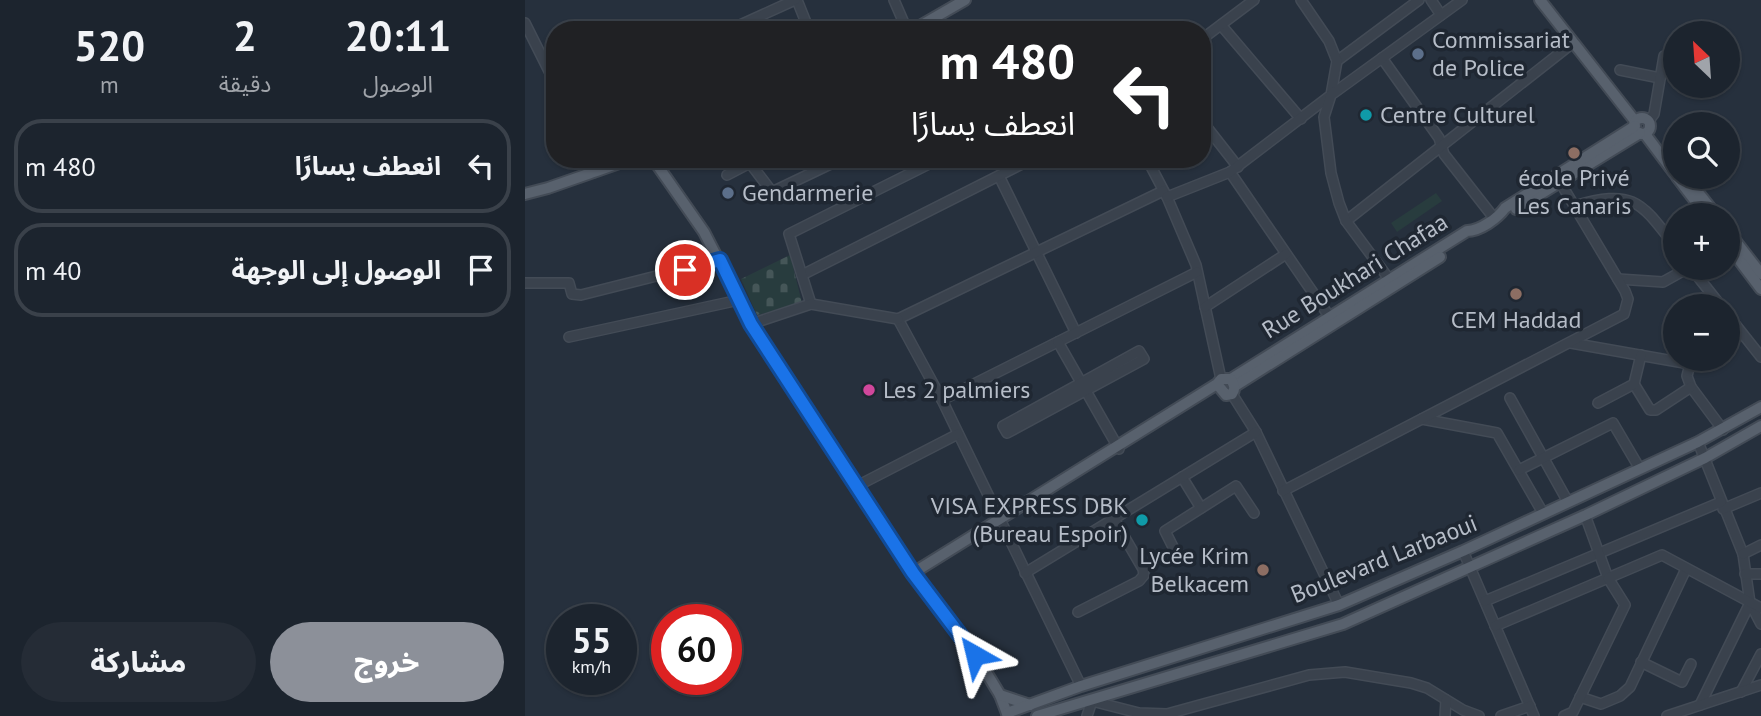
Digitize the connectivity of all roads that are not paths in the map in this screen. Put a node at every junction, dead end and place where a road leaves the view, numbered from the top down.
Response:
1 (796, 0) edge
2 (894, 0) edge
3 (965, 0) edge
4 (1254, 0) edge
5 (1301, 0) edge
6 (1419, 0) edge
7 (1431, 0) edge
8 (1462, 0) edge
9 (1540, 0) edge
10 (1549, 0) edge
11 (1441, 15) junction
12 (749, 21) edge
13 (805, 21) edge
14 (903, 21) edge
15 (929, 21) edge
16 (525, 23) edge
17 (1221, 25) junction
18 (1211, 32) edge
19 (1574, 42) junction
20 (1382, 58) junction
21 (1337, 61) junction
22 (1663, 62) edge
23 (546, 65) edge
24 (1621, 70) dead end
25 (1660, 78) junction
26 (1331, 95) junction
27 (1301, 120) junction
28 (1642, 126) junction
29 (1211, 134) edge
30 (1442, 146) junction
31 (1663, 150) edge
32 (1663, 156) edge
33 (590, 168) edge
34 (607, 168) edge
35 (659, 168) edge
36 (739, 168) edge
37 (754, 168) edge
38 (822, 168) edge
39 (921, 168) edge
40 (1015, 168) edge
41 (1152, 168) edge
42 (1234, 169) junction
43 (593, 173) junction
44 (727, 176) dead end
45 (999, 176) junction
46 (1558, 179) junction
47 (1695, 189) edge
48 (525, 194) edge
49 (1165, 194) junction
50 (1707, 203) edge
51 (1574, 206) junction
52 (1497, 216) junction
53 (1346, 221) junction
54 (1663, 231) edge
55 (1740, 247) edge
56 (1036, 252) junction
57 (1286, 254) junction
58 (720, 260) junction
59 (1740, 261) edge
60 (1197, 272) junction
61 (1761, 274) edge
62 (802, 275) junction
63 (1618, 279) junction
64 (1667, 280) edge
65 (1700, 280) edge
66 (1391, 282) junction
67 (525, 283) edge
68 (1761, 289) edge
69 (1711, 294) edge
70 (739, 300) junction
71 (811, 304) junction
72 (1205, 307) junction
73 (1329, 316) junction
74 (898, 318) junction
75 (751, 324) junction
76 (1076, 332) junction
77 (1740, 332) edge
78 (569, 337) dead end
79 (1058, 342) junction
80 (1571, 343) junction
81 (1641, 355) junction
82 (1761, 357) edge
83 (1663, 358) edge
84 (1688, 371) edge
85 (1634, 384) junction
86 (1226, 385) junction
87 (1083, 387) junction
88 (1691, 387) junction
89 (1510, 398) dead end
90 (942, 400) junction
91 (1598, 402) dead end
92 (1761, 407) edge
93 (1422, 419) junction
94 (1761, 426) edge
95 (1723, 430) junction
96 (1256, 432) junction
97 (958, 434) junction
98 (1697, 442) junction
99 (1117, 447) junction
100 (1543, 457) junction
101 (1705, 458) junction
102 (1640, 468) junction
103 (1519, 470) junction
104 (1182, 477) junction
105 (857, 486) junction
106 (1283, 491) junction
107 (1761, 493) edge
108 (1568, 502) junction
109 (1722, 506) junction
110 (1201, 508) junction
111 (1254, 513) dead end
112 (1543, 513) junction
113 (1585, 515) junction
114 (1114, 519) junction
115 (1000, 523) junction
116 (1761, 545) edge
117 (1174, 549) dead end
118 (1463, 551) junction
119 (1599, 554) junction
120 (1743, 554) junction
121 (1471, 568) junction
122 (1686, 569) junction
123 (1025, 573) junction
124 (1745, 574) junction
125 (1761, 574) edge
126 (914, 575) junction
127 (1608, 578) junction
128 (1485, 601) junction
129 (1750, 603) junction
130 (1339, 605) junction
131 (1761, 608) edge
132 (1078, 612) dead end
133 (1761, 624) edge
134 (1495, 626) junction
135 (1761, 653) edge
136 (1641, 662) junction
137 (1691, 664) dead end
138 (1761, 685) edge
139 (1081, 686) junction
140 (1741, 692) junction
141 (1000, 695) junction
142 (1580, 697) junction
143 (1446, 700) junction
144 (1030, 705) junction
145 (1700, 705) junction
146 (1090, 709) edge
147 (1532, 711) edge
148 (1008, 714) edge
149 (1149, 715) edge
150 (1035, 716) edge
151 (1445, 716) edge
152 (1479, 716) edge
153 (1501, 716) edge
154 (1564, 716) edge
155 (1667, 716) edge

1 - 12 street
1 - 13 street
2 - 14 street
3 - 15 main road
4 - 17 street
5 - 21 street
6 - 21 street
7 - 11 street
8 - 11 street
9 - 19 main road
10 - 28 main road
11 - 20 street
16 - 23 street
17 - 18 street
17 - 27 street
19 - 28 main road
19 - 30 street
20 - 26 street
20 - 30 street
21 - 26 street
22 - 25 street
24 - 25 street
25 - 28 street
26 - 27 street
26 - 53 street
27 - 42 street
28 - 31 main road
28 - 32 main road
28 - 46 main road
29 - 42 street
30 - 52 street
30 - 53 street
33 - 43 street
34 - 43 main road
35 - 58 main road
36 - 44 street
37 - 38 street
39 - 62 street
40 - 45 street
41 - 49 street
42 - 49 street
42 - 57 street
43 - 48 main road
45 - 56 street
45 - 62 street
46 - 51 street
46 - 52 main road
47 - 50 main road
49 - 56 street
49 - 60 street
51 - 54 street
51 - 63 street
52 - 66 main road, Rue Boukhari Chafaa
53 - 66 street
55 - 61 main road
56 - 74 street
56 - 76 street
57 - 72 street
57 - 73 street
58 - 67 street
58 - 70 main road
59 - 68 main road
60 - 72 street
60 - 76 street
62 - 71 street
63 - 64 street
63 - 80 street
65 - 69 street
66 - 73 main road, Rue Boukhari Chafaa
66 - 86 main road, Rue Boukhari Chafaa
70 - 75 main road
70 - 78 street
71 - 74 street
71 - 75 street
72 - 86 street
73 - 86 main road, Rue Boukhari Chafaa
74 - 90 street
75 - 105 main road
76 - 79 street
77 - 82 street
79 - 87 street
79 - 90 street
80 - 81 street
80 - 93 street
81 - 83 street
81 - 85 street
84 - 88 street
85 - 88 street
85 - 91 street
86 - 96 street
86 - 99 main road, Rue Boukhari Chafaa
87 - 87 street
87 - 87 street
87 - 99 street
88 - 95 street
89 - 100 street
90 - 97 street
92 - 95 main road, Boulevard Larbaoui
93 - 103 street
93 - 106 street
94 - 101 main road, Boulevard Larbaoui
95 - 98 main road, Boulevard Larbaoui
96 - 104 street
96 - 106 street
97 - 105 street
97 - 115 street
98 - 101 street
98 - 102 main road, Boulevard Larbaoui
99 - 115 main road, Rue Boukhari Chafaa
100 - 102 street
100 - 103 street
100 - 108 street
101 - 109 street
101 - 113 main road, Boulevard Larbaoui
102 - 108 main road, Boulevard Larbaoui
103 - 112 street
104 - 110 street
104 - 114 street
105 - 126 main road
106 - 130 street
107 - 109 street
108 - 112 main road, Boulevard Larbaoui
109 - 119 street
109 - 120 street
110 - 111 street
110 - 117 street
112 - 118 main road, Boulevard Larbaoui
113 - 119 street
113 - 121 main road, Boulevard Larbaoui
114 - 123 street
114 - 132 street
115 - 123 street
115 - 126 main road, Rue Boukhari Chafaa
116 - 120 street
118 - 121 street
118 - 130 main road, Boulevard Larbaoui
119 - 127 street
119 - 128 street
120 - 124 street
121 - 128 street
121 - 146 main road, Boulevard Larbaoui
122 - 127 street
122 - 129 street
122 - 136 street
123 - 139 street
124 - 125 street
124 - 129 street
126 - 141 main road
127 - 134 street
127 - 142 street
128 - 134 street
129 - 131 street
129 - 133 street
129 - 145 street
130 - 139 main road, Boulevard Larbaoui
134 - 147 street
135 - 140 street
136 - 137 street
136 - 142 street
138 - 140 street
139 - 144 main road, Boulevard Larbaoui
140 - 145 street
141 - 144 main road
141 - 148 main road
142 - 154 street
143 - 149 street
143 - 151 street
143 - 152 street
144 - 148 main road, Boulevard Larbaoui
144 - 150 main road
145 - 155 street
146 - 149 street
146 - 150 main road, Boulevard Larbaoui
147 - 153 street

